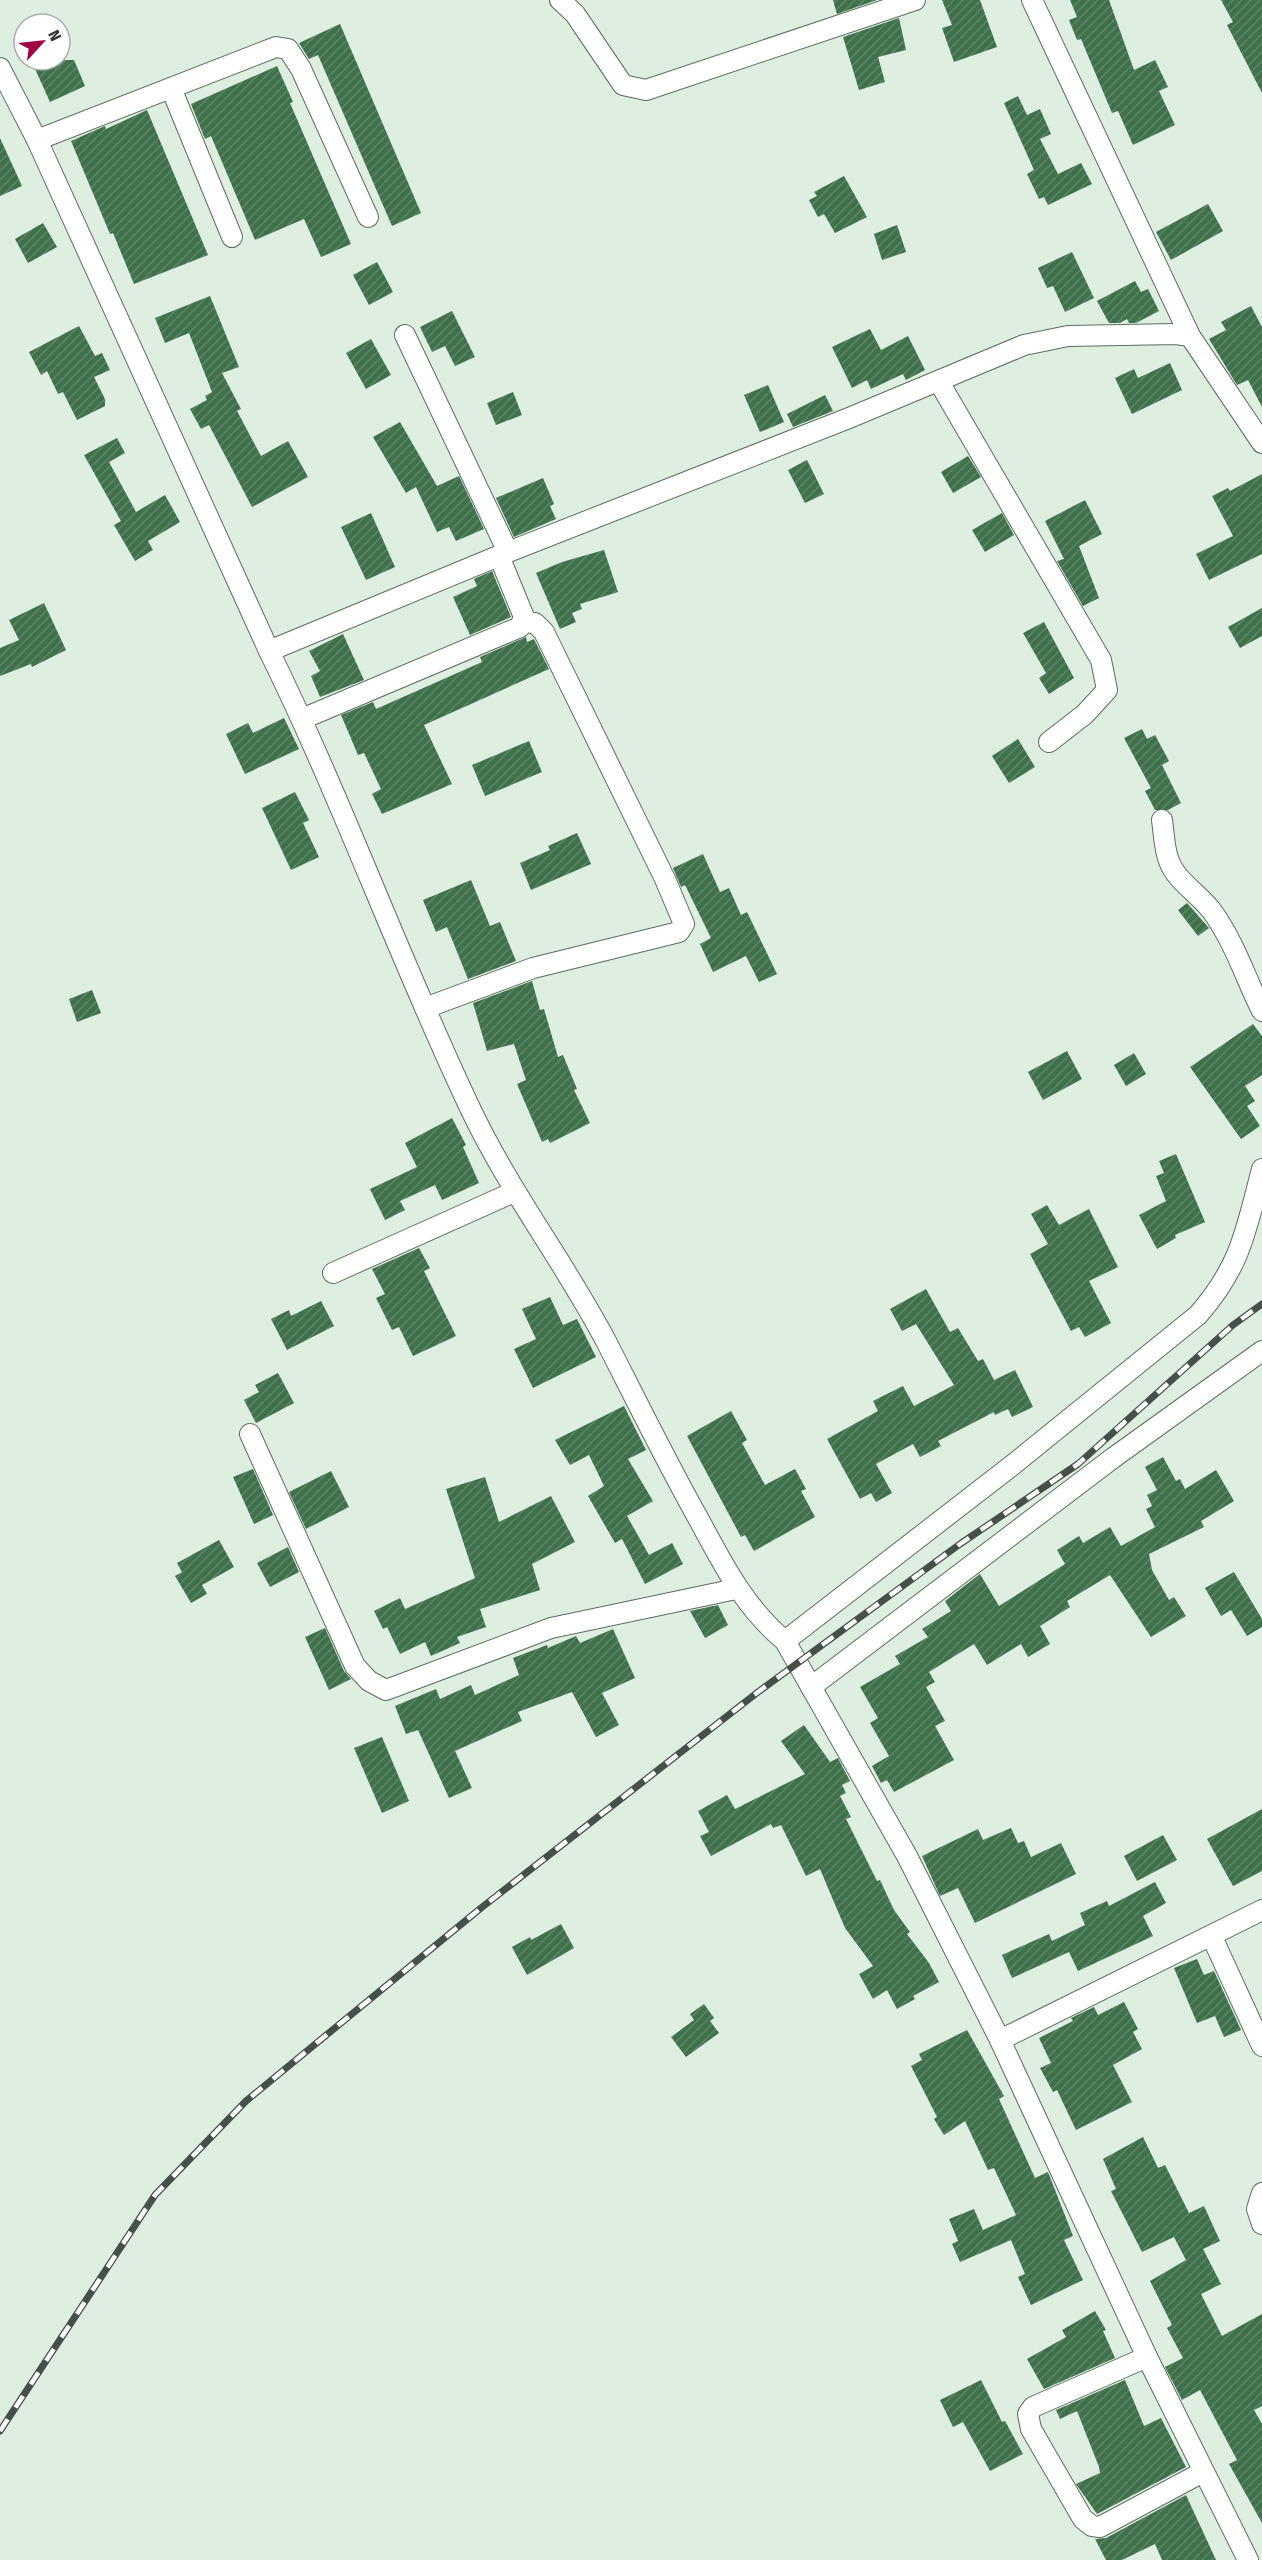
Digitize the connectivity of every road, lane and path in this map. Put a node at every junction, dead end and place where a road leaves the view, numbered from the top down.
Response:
1 (560, 0) edge
2 (915, 0) edge
3 (1032, 0) edge
4 (0, 68) edge
5 (171, 88) junction
6 (37, 140) junction
7 (368, 217) dead end
8 (232, 237) dead end
9 (405, 335) dead end
10 (1190, 336) junction
11 (939, 382) junction
12 (1262, 443) edge
13 (503, 554) junction
14 (523, 622) junction
15 (269, 651) junction
16 (302, 718) junction
17 (1048, 742) dead end
18 (1162, 820) dead end
19 (425, 1008) junction
20 (1262, 1011) edge
21 (1262, 1169) edge
22 (514, 1192) junction
23 (333, 1273) dead end
24 (1262, 1351) edge
25 (250, 1434) dead end
26 (736, 1589) junction
27 (785, 1641) junction
28 (811, 1687) junction
29 (1262, 1910) edge
30 (1212, 1937) junction
31 (1000, 2040) junction
32 (1262, 2046) edge
33 (1262, 2193) edge
34 (1262, 2224) edge
35 (1147, 2357) junction
36 (1203, 2472) junction
37 (1248, 2560) edge

1 - 2 street
3 - 10 street
4 - 6 street
5 - 6 street
5 - 7 street
5 - 8 street
6 - 15 street
9 - 13 street
10 - 11 street
10 - 12 street
11 - 13 street
11 - 17 street
13 - 14 street
13 - 15 street
14 - 16 street
14 - 19 street
15 - 16 street
16 - 19 street
18 - 20 street
19 - 22 street
21 - 27 street
22 - 23 street
22 - 26 street
24 - 28 street
25 - 26 street
26 - 27 street
27 - 28 street
28 - 31 street
29 - 30 street
30 - 31 street
30 - 32 street
31 - 35 street
33 - 34 street
35 - 36 street
35 - 36 street
36 - 37 street

